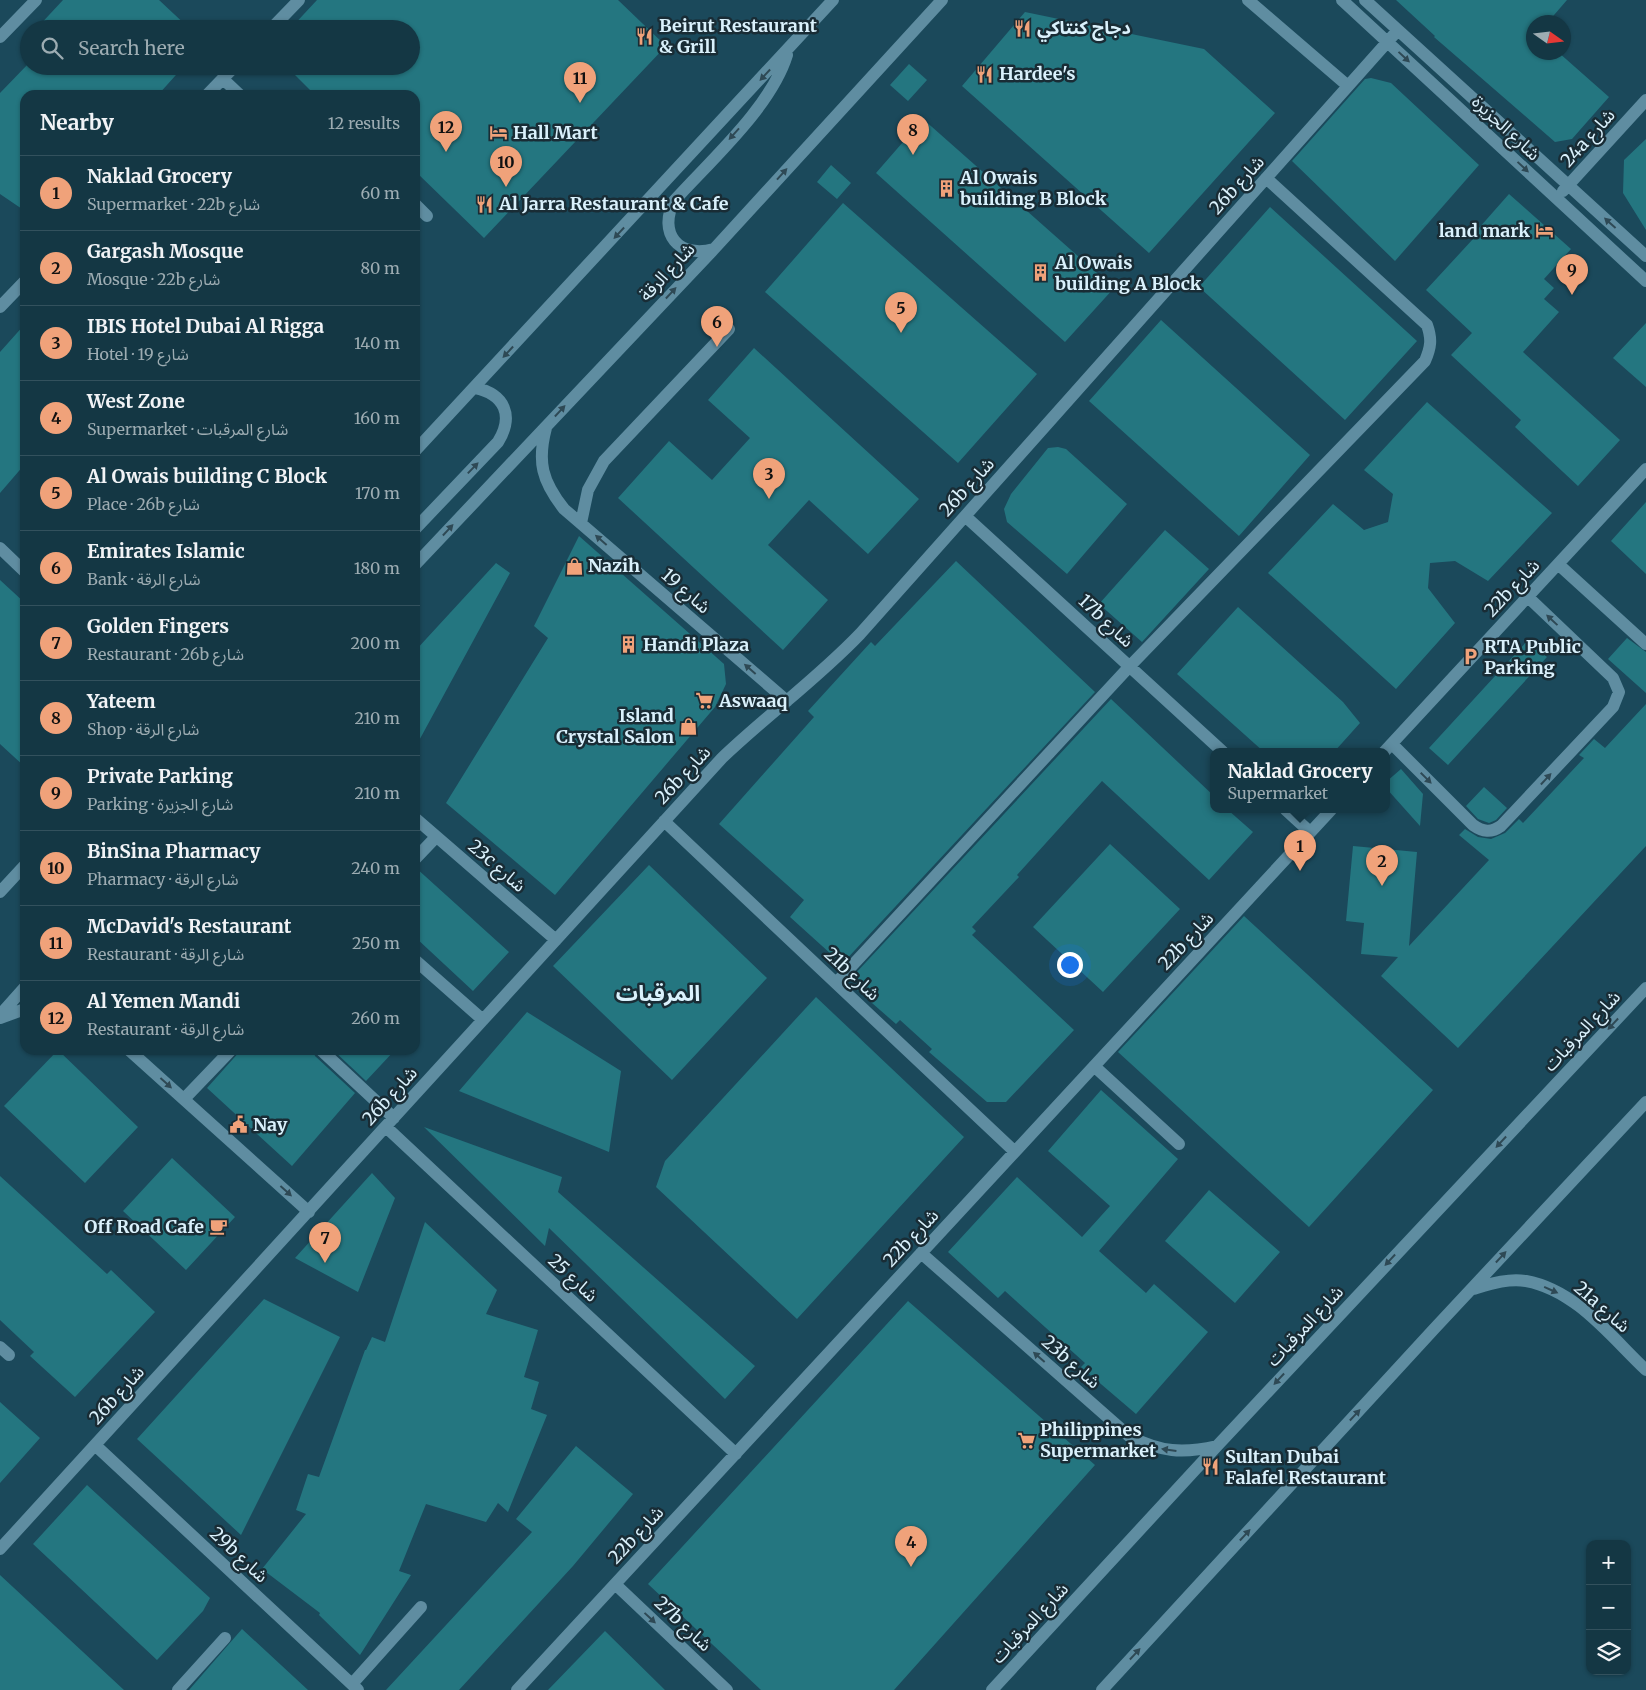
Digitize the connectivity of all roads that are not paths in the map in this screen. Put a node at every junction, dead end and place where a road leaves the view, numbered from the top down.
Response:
1 (36, 0) edge
2 (299, 0) edge
3 (833, 0) edge
4 (942, 0) edge
5 (1248, 0) edge
6 (1342, 0) edge
7 (1365, 0) edge
8 (280, 20) edge
9 (1398, 30) junction
10 (0, 37) edge
11 (1388, 42) junction
12 (788, 50) junction
13 (226, 75) edge
14 (222, 79) junction
15 (1348, 86) junction
16 (212, 90) edge
17 (234, 90) edge
18 (1646, 100) edge
19 (1266, 178) junction
20 (1569, 185) junction
21 (1556, 198) junction
22 (420, 209) edge
23 (427, 216) dead end
24 (714, 249) junction
25 (1646, 256) edge
26 (1646, 281) edge
27 (20, 286) edge
28 (0, 307) edge
29 (729, 329) dead end
30 (475, 388) junction
31 (547, 425) junction
32 (420, 446) edge
33 (1646, 469) edge
34 (965, 516) junction
35 (581, 523) junction
36 (420, 524) edge
37 (0, 548) edge
38 (420, 560) edge
39 (1558, 564) junction
40 (20, 567) edge
41 (1528, 597) junction
42 (1646, 644) edge
43 (1129, 667) junction
44 (787, 701) junction
45 (1219, 748) edge
46 (1388, 748) edge
47 (1390, 750) edge
48 (1289, 813) edge
49 (1328, 813) edge
50 (664, 821) junction
51 (420, 823) edge
52 (1310, 832) junction
53 (436, 837) junction
54 (420, 854) edge
55 (20, 870) edge
56 (0, 892) edge
57 (556, 940) junction
58 (420, 964) edge
59 (836, 983) junction
60 (1646, 988) edge
61 (20, 993) edge
62 (20, 1010) edge
63 (0, 1016) edge
64 (483, 1020) junction
65 (135, 1055) edge
66 (226, 1055) edge
67 (326, 1055) edge
68 (1094, 1066) junction
69 (184, 1099) junction
70 (1646, 1102) edge
71 (390, 1122) junction
72 (1179, 1144) dead end
73 (1015, 1152) junction
74 (309, 1212) junction
75 (921, 1253) junction
76 (1470, 1290) junction
77 (1646, 1370) edge
78 (95, 1445) junction
79 (1217, 1446) junction
80 (736, 1454) junction
81 (0, 1550) edge
82 (615, 1584) junction
83 (421, 1607) dead end
84 (225, 1638) dead end
85 (355, 1687) edge
86 (178, 1690) edge
87 (517, 1690) edge
88 (727, 1690) edge
89 (992, 1690) edge
90 (1102, 1690) edge

1 - 10 street
2 - 8 street
3 - 12 street
24 -> 4 street, شارع الرقة
5 - 15 street
6 - 11 street, شارع الجزيرة
7 - 9 street, شارع الجزيرة
9 - 11 street, 26b شارع
9 - 20 street, شارع الجزيرة
11 - 15 street, 26b شارع
11 -> 21 street, شارع الجزيرة
12 -> 24 street
12 -> 30 street
13 - 14 street
14 - 16 street
14 - 17 street
15 - 19 street, 26b شارع
18 - 20 street, 24a شارع
19 - 34 street, 26b شارع
19 - 43 street
20 - 21 street, 24a شارع
25 -> 20 street, شارع الجزيرة
21 - 26 street, شارع الجزيرة
22 - 23 street
31 -> 24 street, شارع الرقة
27 - 28 street
29 - 35 street
30 - 32 street
36 -> 30 street
31 - 35 street, شارع 19
38 -> 31 street, شارع الرقة
33 - 39 street, 22b شارع
34 - 43 street, 17b شارع
34 - 44 street, 26b شارع
44 -> 35 street, شارع 19
37 - 40 street
39 - 41 street, 22b شارع
39 - 42 street
41 - 46 street, 22b شارع
47 -> 41 street
43 - 45 street, 17b شارع
43 - 59 street
44 - 50 street, 26b شارع
48 - 52 street
49 - 52 street, 22b شارع
50 - 57 street, 26b شارع
50 - 59 street, 21b شارع
51 - 53 street, 23c شارع
52 - 68 street, 22b شارع
53 - 54 street
53 - 57 street, 23c شارع
55 - 56 street
57 - 64 street, 26b شارع
58 - 64 street
59 - 73 street, 21b شارع
60 -> 79 street, شارع المرقبات
61 - 63 street
62 - 63 street
64 - 71 street, 26b شارع
65 -> 69 street
66 - 69 street
67 - 71 street, شارع 25
68 - 72 street
68 - 73 street, 22b شارع
69 -> 74 street
76 -> 70 street
71 - 74 street, 26b شارع
71 - 80 street, شارع 25
73 - 75 street, 22b شارع
74 - 78 street, 26b شارع
79 -> 75 street, 23b شارع
75 - 80 street, 22b شارع
76 -> 77 street, 21a شارع
90 -> 76 street
78 - 81 street, 26b شارع
78 - 85 street, 29b شارع
79 - 89 street, شارع المرقبات
80 - 82 street, 22b شارع
82 - 87 street, 22b شارع
82 -> 88 street, 27b شارع
83 - 85 street
84 - 86 street

